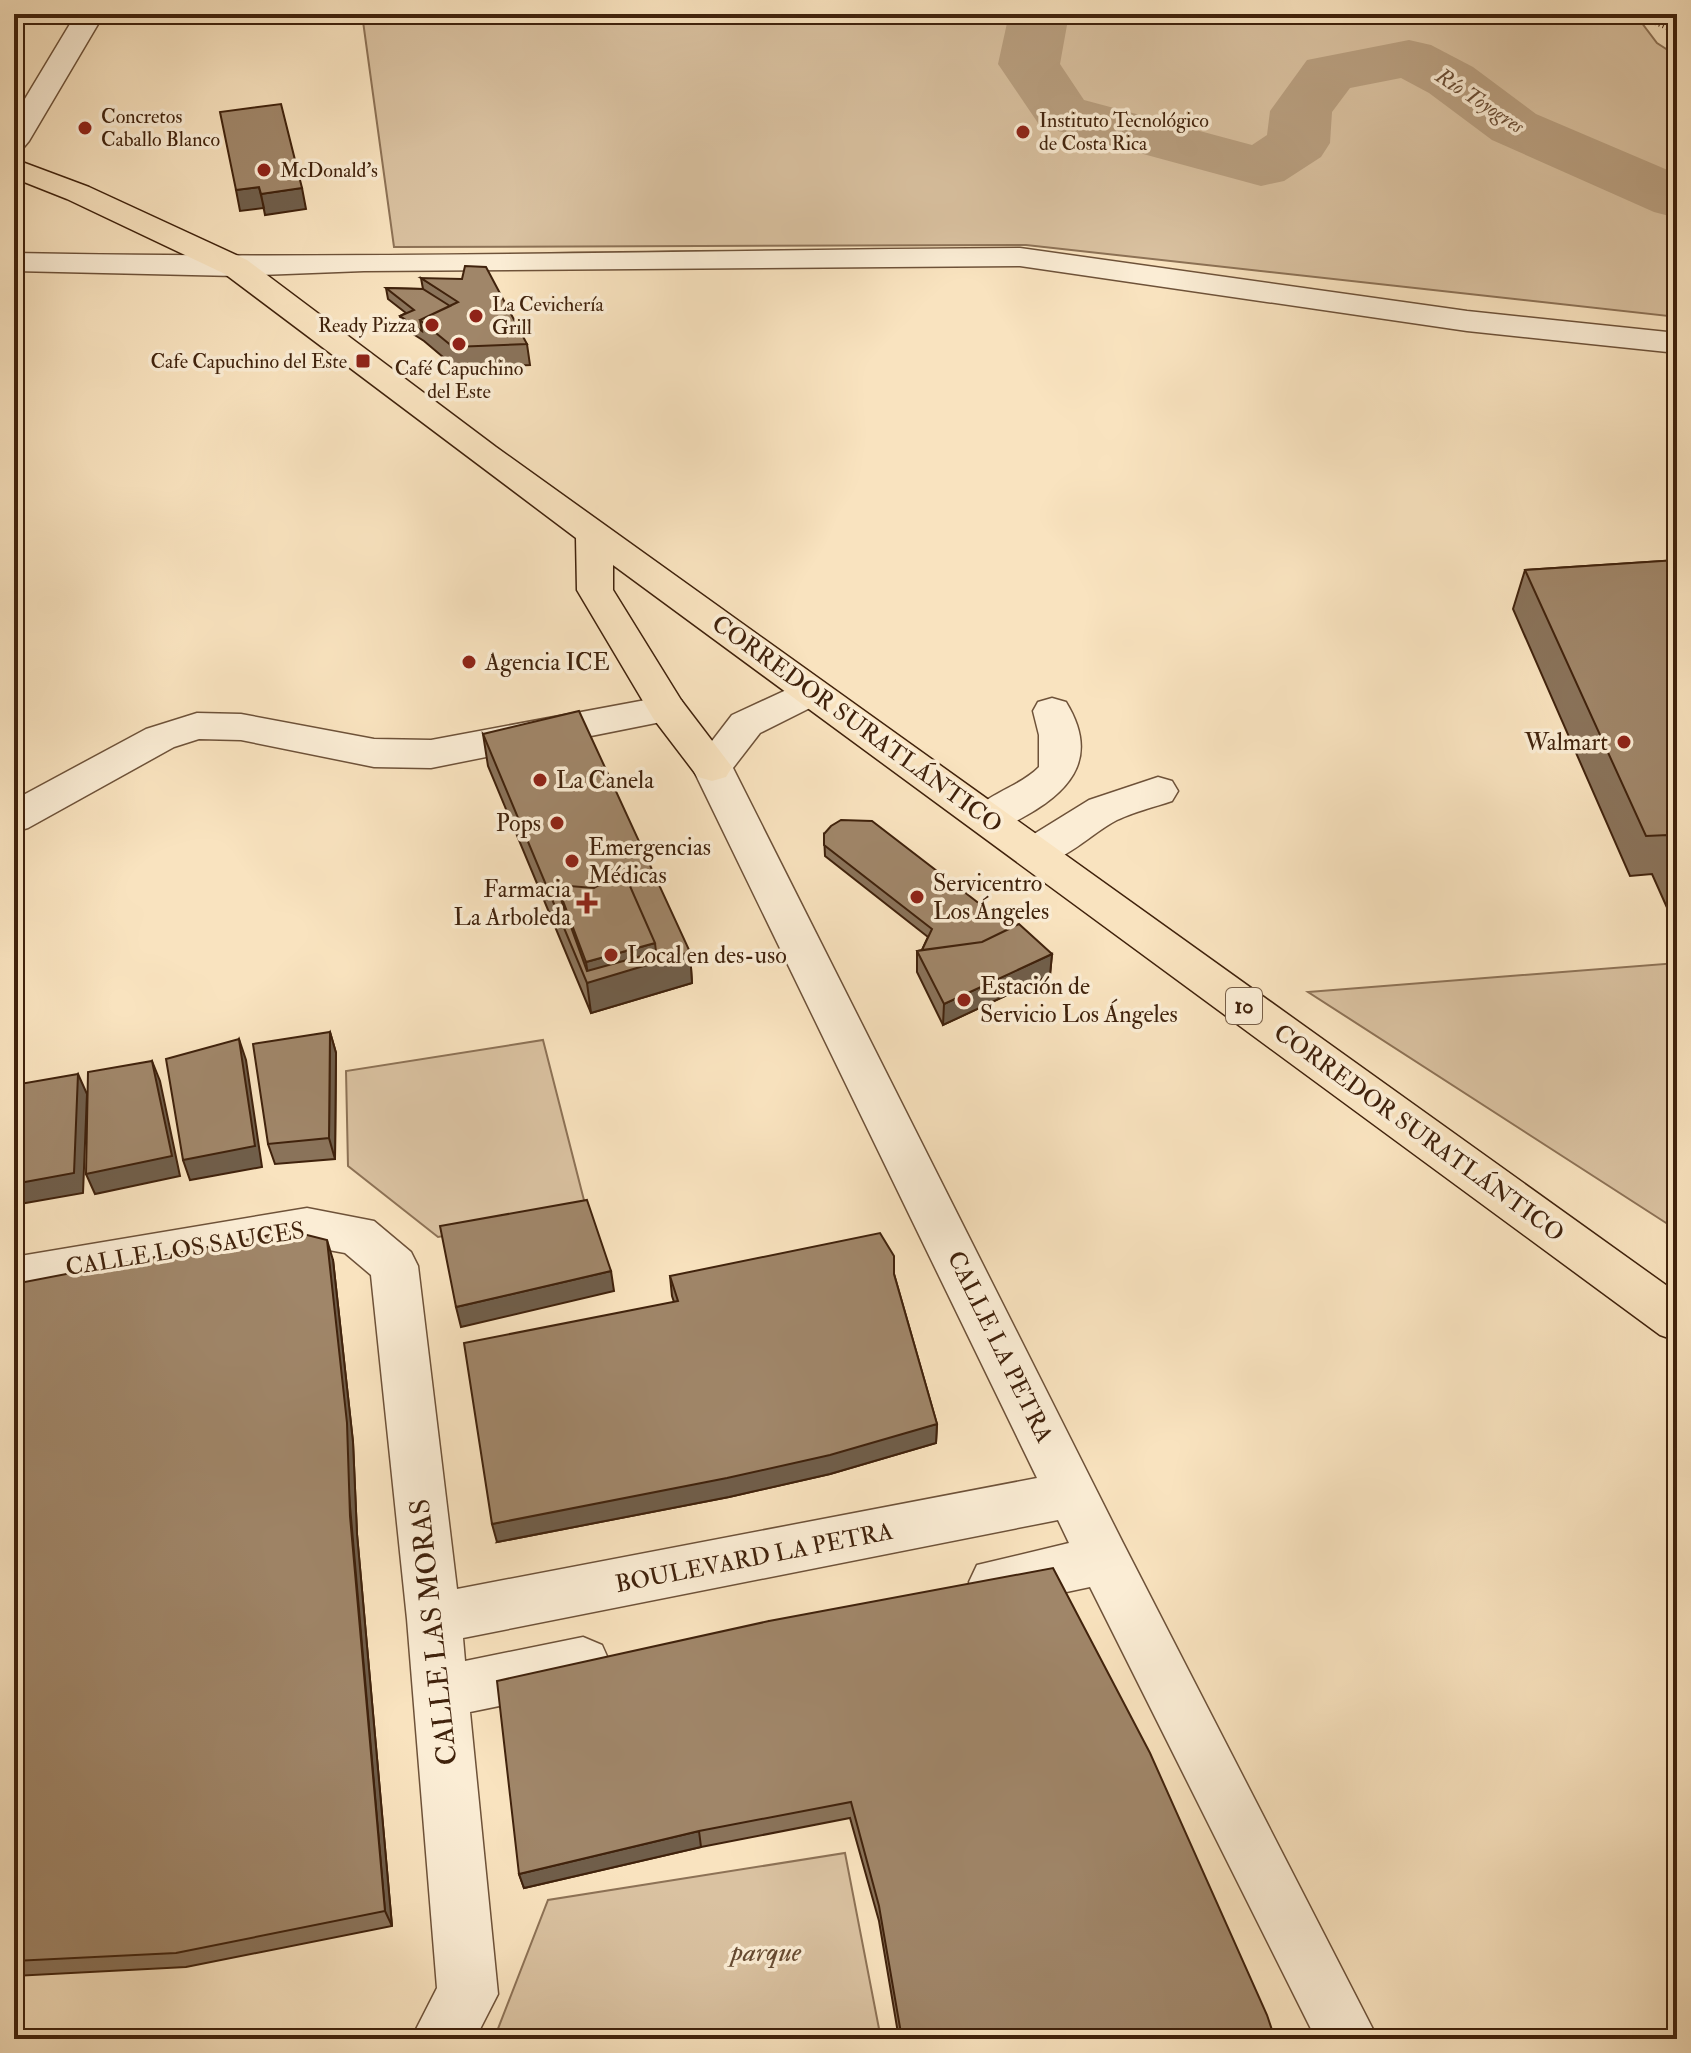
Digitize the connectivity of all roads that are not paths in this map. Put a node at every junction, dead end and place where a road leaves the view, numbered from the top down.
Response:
1 (90, 14) edge
2 (14, 141) edge
3 (14, 168) edge
4 (14, 262) edge
5 (236, 267) junction
6 (1677, 343) edge
7 (594, 534) junction
8 (810, 692) junction
9 (667, 709) junction
10 (1052, 711) dead end
11 (712, 767) junction
12 (1158, 791) dead end
13 (14, 818) edge
14 (989, 818) junction
15 (1036, 852) junction
16 (357, 1235) joint
17 (14, 1277) edge
18 (1677, 1320) edge
19 (1073, 1494) junction
20 (1104, 1560) junction
21 (955, 1590) edge
22 (434, 1619) junction
23 (628, 1655) edge
24 (440, 1692) junction
25 (441, 2039) edge
26 (1348, 2039) edge

1 - 2 street
3 - 5 main road, CORREDOR SURATLÁNTICO / 10
4 - 5 street
5 - 6 street
5 - 7 main road, CORREDOR SURATLÁNTICO / 10
7 - 8 main road, CORREDOR SURATLÁNTICO / 10
7 - 9 main road
8 - 11 street
8 - 14 main road, CORREDOR SURATLÁNTICO / 10
9 - 11 main road
9 - 13 street
10 - 14 street
11 - 19 street, CALLE LA PETRA
12 - 15 street
14 - 15 main road, CORREDOR SURATLÁNTICO / 10
15 - 18 main road, CORREDOR SURATLÁNTICO / 10
16 - 17 street, CALLE LOS SAUCES
16 - 22 street, CALLE LAS MORAS
19 - 20 street, CALLE LA PETRA
19 - 22 street, BOULEVARD LA PETRA
20 - 21 street
20 - 26 street, CALLE LA PETRA
22 - 24 street, CALLE LAS MORAS
23 - 24 street
24 - 25 street, CALLE LAS MORAS

